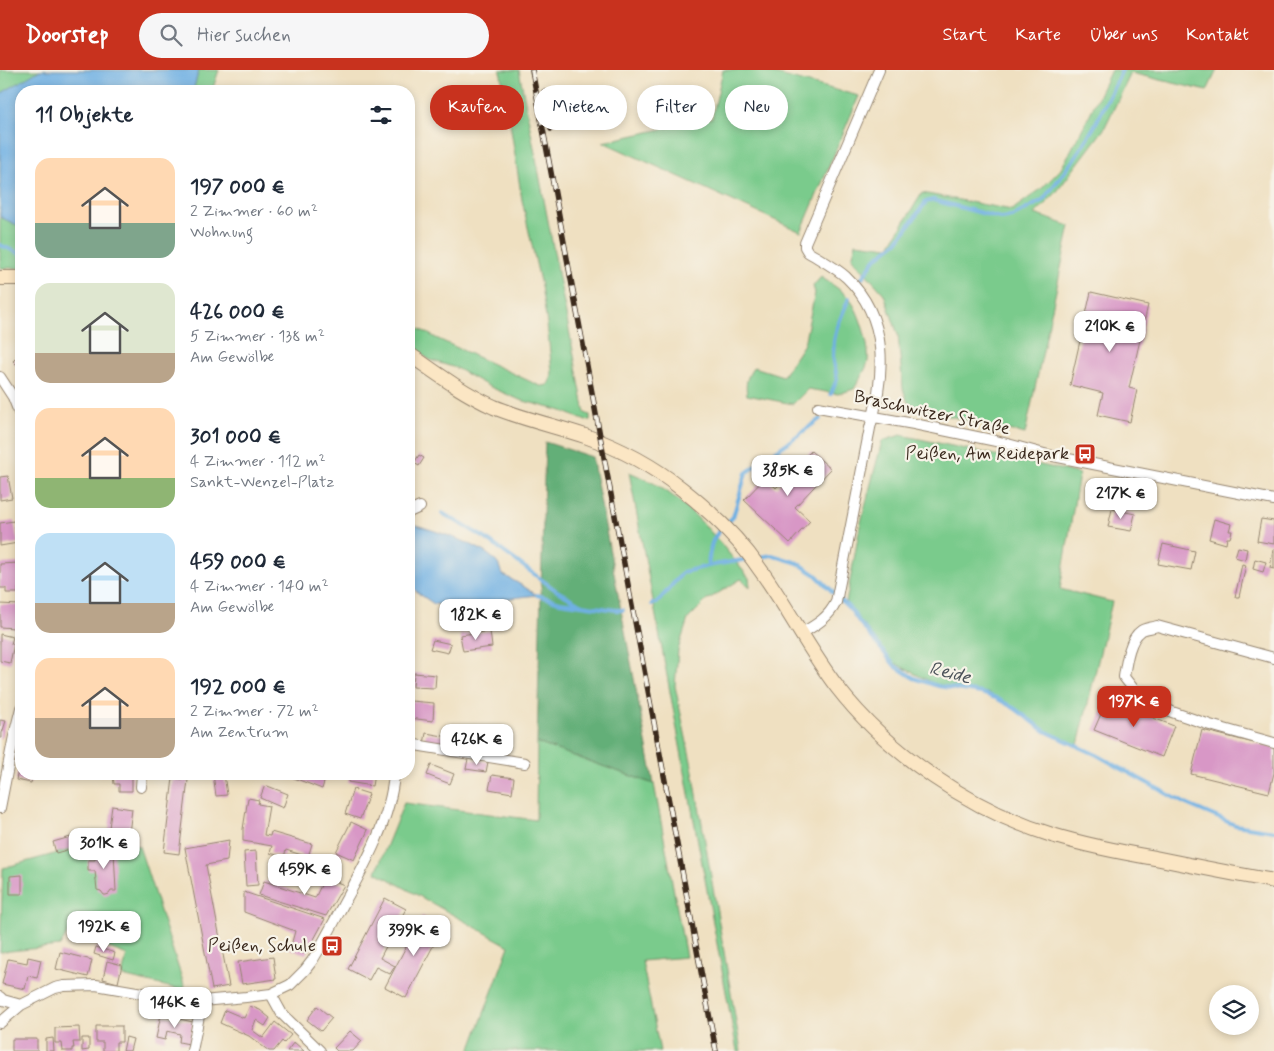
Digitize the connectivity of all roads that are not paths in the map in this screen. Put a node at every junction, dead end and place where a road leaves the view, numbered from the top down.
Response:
1 (879, 70) edge
2 (0, 278) edge
3 (15, 278) edge
4 (415, 358) edge
5 (0, 377) edge
6 (15, 401) edge
7 (818, 407) dead end
8 (873, 417) junction
9 (1274, 500) edge
10 (420, 507) dead end
11 (415, 509) edge
12 (800, 634) junction
13 (1274, 658) edge
14 (15, 732) edge
15 (1274, 743) edge
16 (415, 745) edge
17 (525, 762) dead end
18 (142, 780) edge
19 (394, 780) edge
20 (141, 787) dead end
21 (0, 808) edge
22 (1274, 881) edge
23 (271, 994) junction
24 (0, 997) edge
25 (202, 1001) junction
26 (20, 1005) junction
27 (0, 1023) edge
28 (192, 1051) edge
29 (320, 1051) edge

1 - 8 street
2 - 3 main road
4 - 12 main road
5 - 6 street
7 - 8 street, Braschwitzer Straße
8 - 9 street, Braschwitzer Straße
8 - 12 street
10 - 11 street
12 - 22 main road
13 - 15 street
14 - 21 street
16 - 17 street
18 - 20 street
19 - 23 street
23 - 25 street
23 - 29 street
24 - 26 street
25 - 26 street
25 - 28 street
26 - 27 street

